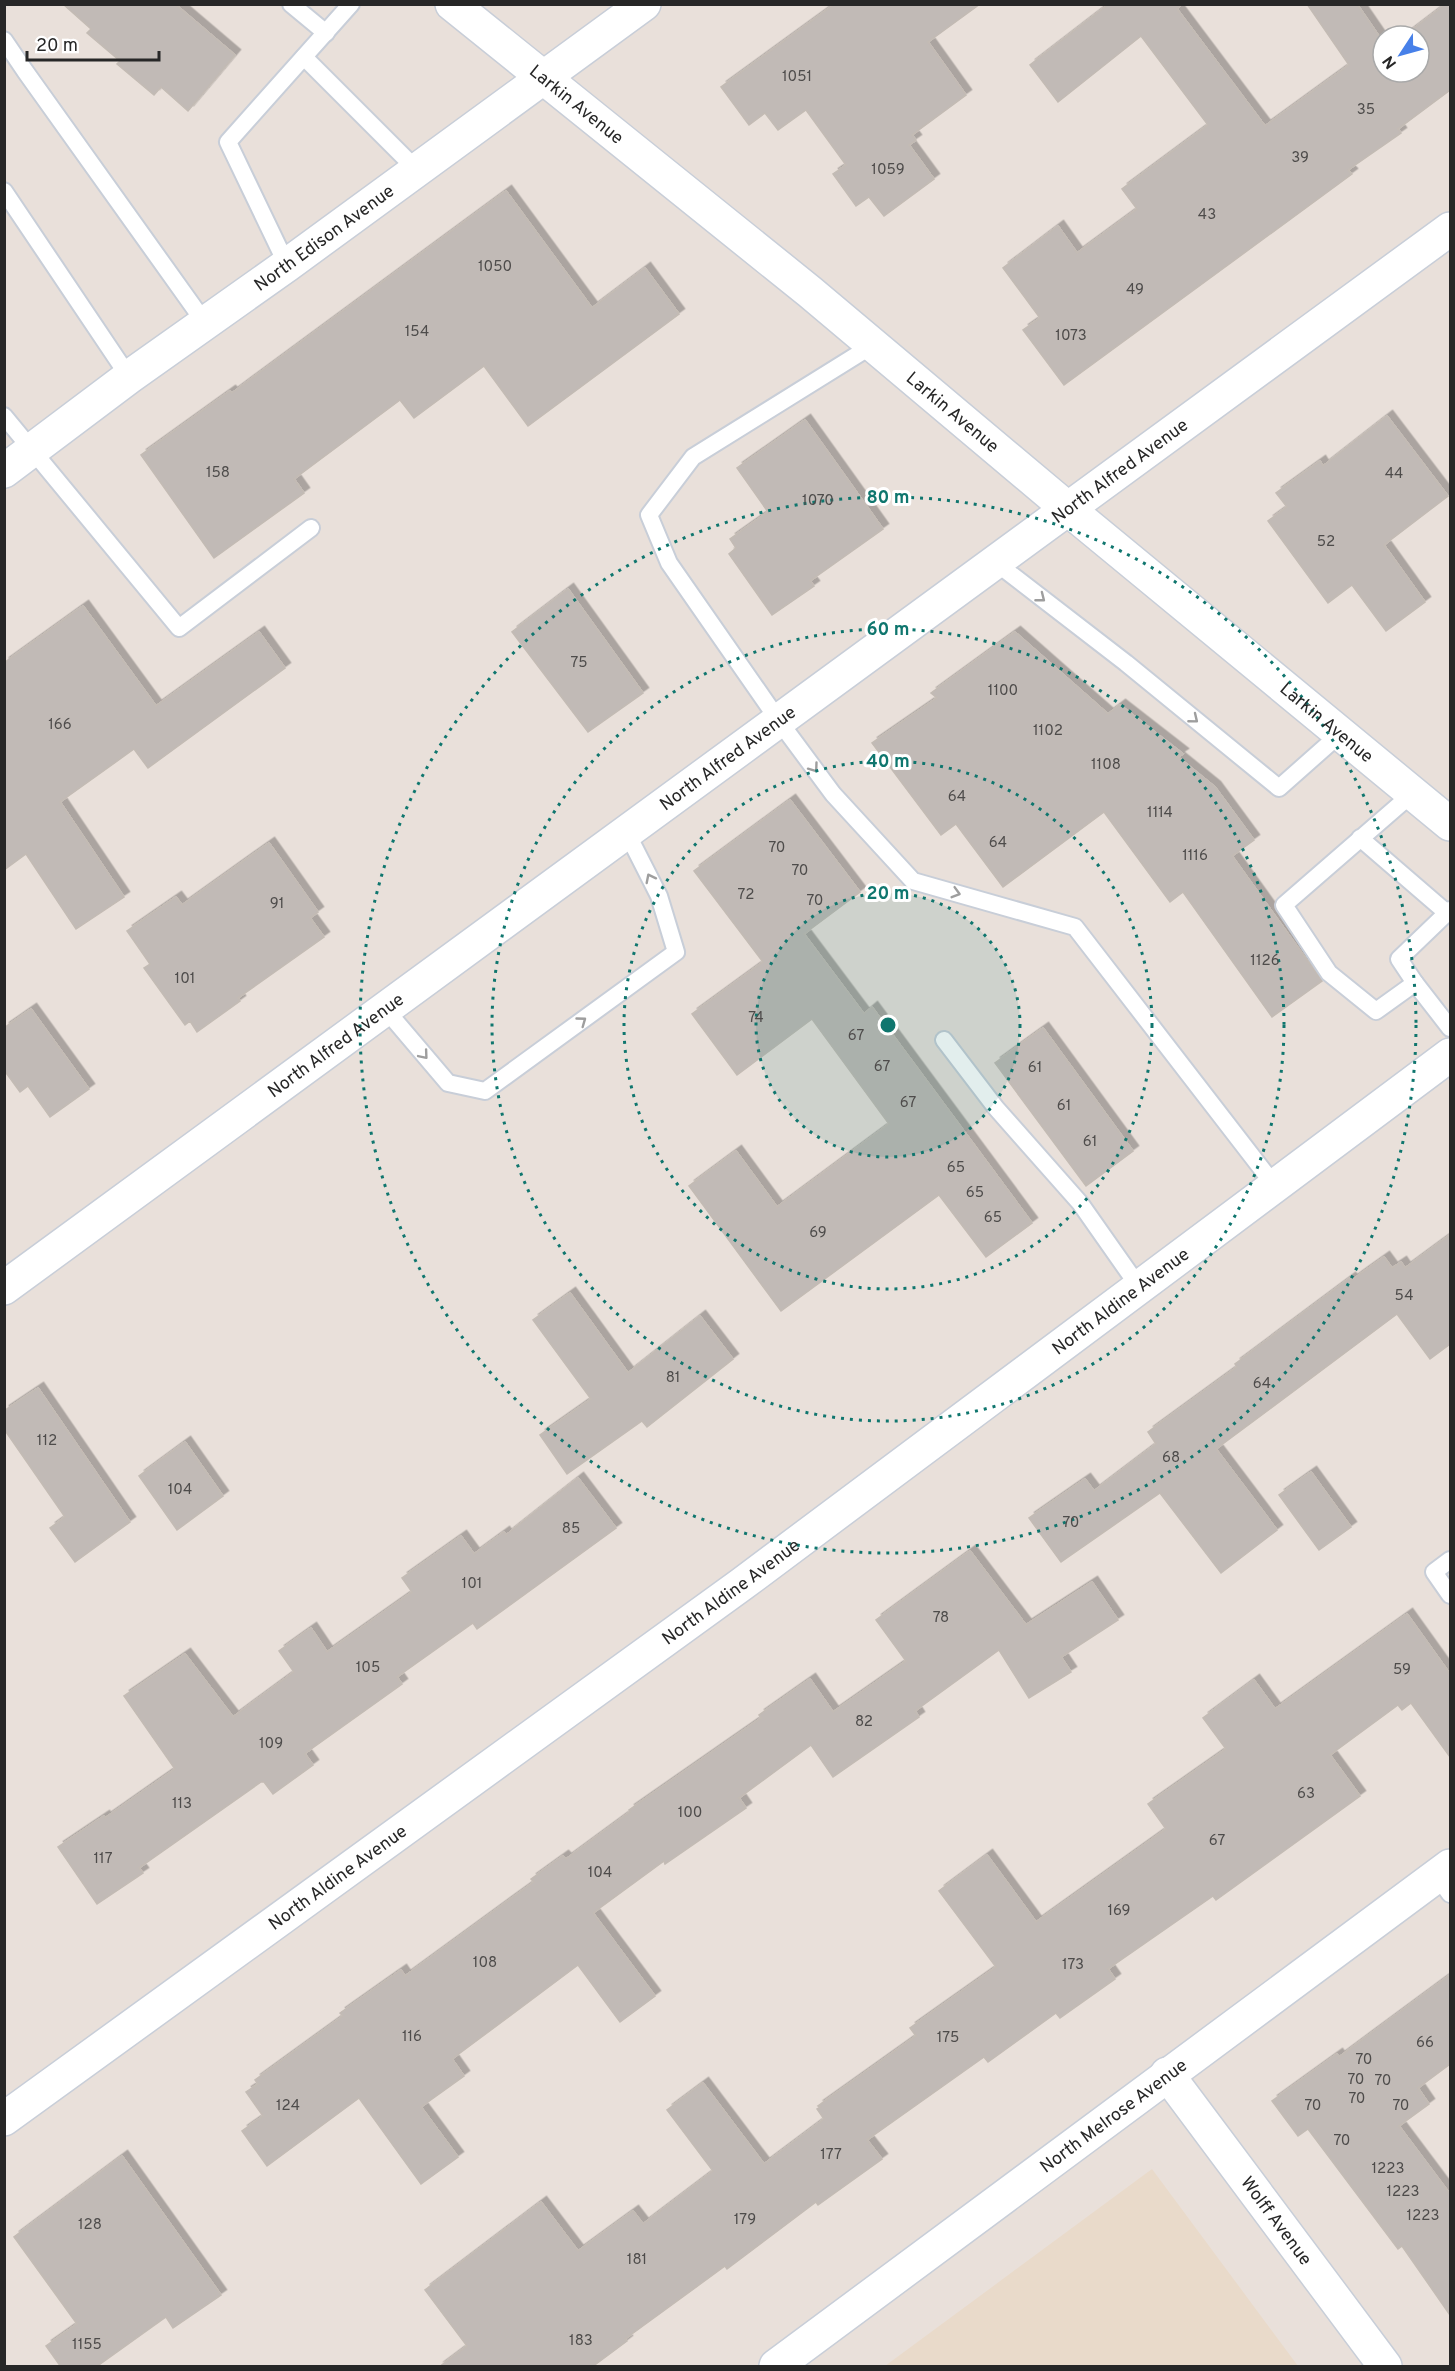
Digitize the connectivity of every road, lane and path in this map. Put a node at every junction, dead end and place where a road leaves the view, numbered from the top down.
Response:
1 (291, 4) edge
2 (351, 4) edge
3 (452, 4) edge
4 (644, 4) edge
5 (326, 33) junction
6 (4, 40) edge
7 (304, 57) junction
8 (544, 78) junction
9 (417, 171) junction
10 (4, 191) edge
11 (1450, 229) edge
12 (287, 265) junction
13 (205, 323) junction
14 (873, 345) junction
15 (129, 377) junction
16 (4, 416) edge
17 (33, 450) junction
18 (4, 471) edge
19 (1068, 509) junction
20 (311, 528) dead end
21 (995, 562) junction
22 (779, 721) junction
23 (1341, 734) junction
24 (1413, 793) junction
25 (1450, 824) edge
26 (627, 833) junction
27 (1360, 838) junction
28 (1449, 912) edge
29 (1415, 983) junction
30 (386, 1010) junction
31 (1450, 1028) edge
32 (944, 1040) dead end
33 (1450, 1055) edge
34 (1275, 1185) junction
35 (1139, 1287) junction
36 (4, 1288) edge
37 (1450, 1560) edge
38 (1450, 1595) edge
39 (1446, 1879) edge
40 (1167, 2074) junction
41 (4, 2119) edge
42 (776, 2367) edge
43 (1385, 2367) edge

1 - 5 lane
2 - 5 lane
3 - 8 street, Larkin Avenue
4 - 8 street, North Edison Avenue
5 - 7 lane
6 - 13 lane
7 - 9 lane
7 - 12 lane
8 - 9 street, North Edison Avenue
8 - 14 street, Larkin Avenue
9 - 12 street, North Edison Avenue
10 - 15 lane
11 - 19 street, North Alfred Avenue
12 - 13 street, North Edison Avenue
13 - 15 street, North Edison Avenue
14 - 19 street, Larkin Avenue
14 - 22 lane
15 - 17 street, North Edison Avenue
16 - 17 lane
17 - 18 street, North Edison Avenue
17 - 20 lane
19 - 21 street, North Alfred Avenue
19 - 23 street, Larkin Avenue
21 - 22 street, North Alfred Avenue
21 -> 23 lane
22 - 26 street, North Alfred Avenue
22 -> 34 lane
23 - 24 street, Larkin Avenue
24 - 25 street, Larkin Avenue
24 - 27 lane
26 - 30 street, North Alfred Avenue
30 -> 26 lane
27 - 28 lane
27 - 29 lane
28 - 29 lane
29 - 31 lane
30 - 36 street, North Alfred Avenue
32 - 35 lane
33 - 34 street, North Aldine Avenue
34 - 35 street, North Aldine Avenue
35 - 41 street, North Aldine Avenue
37 - 38 lane
39 - 40 street, North Melrose Avenue
40 - 42 street, North Melrose Avenue
40 - 43 street, Wolff Avenue

